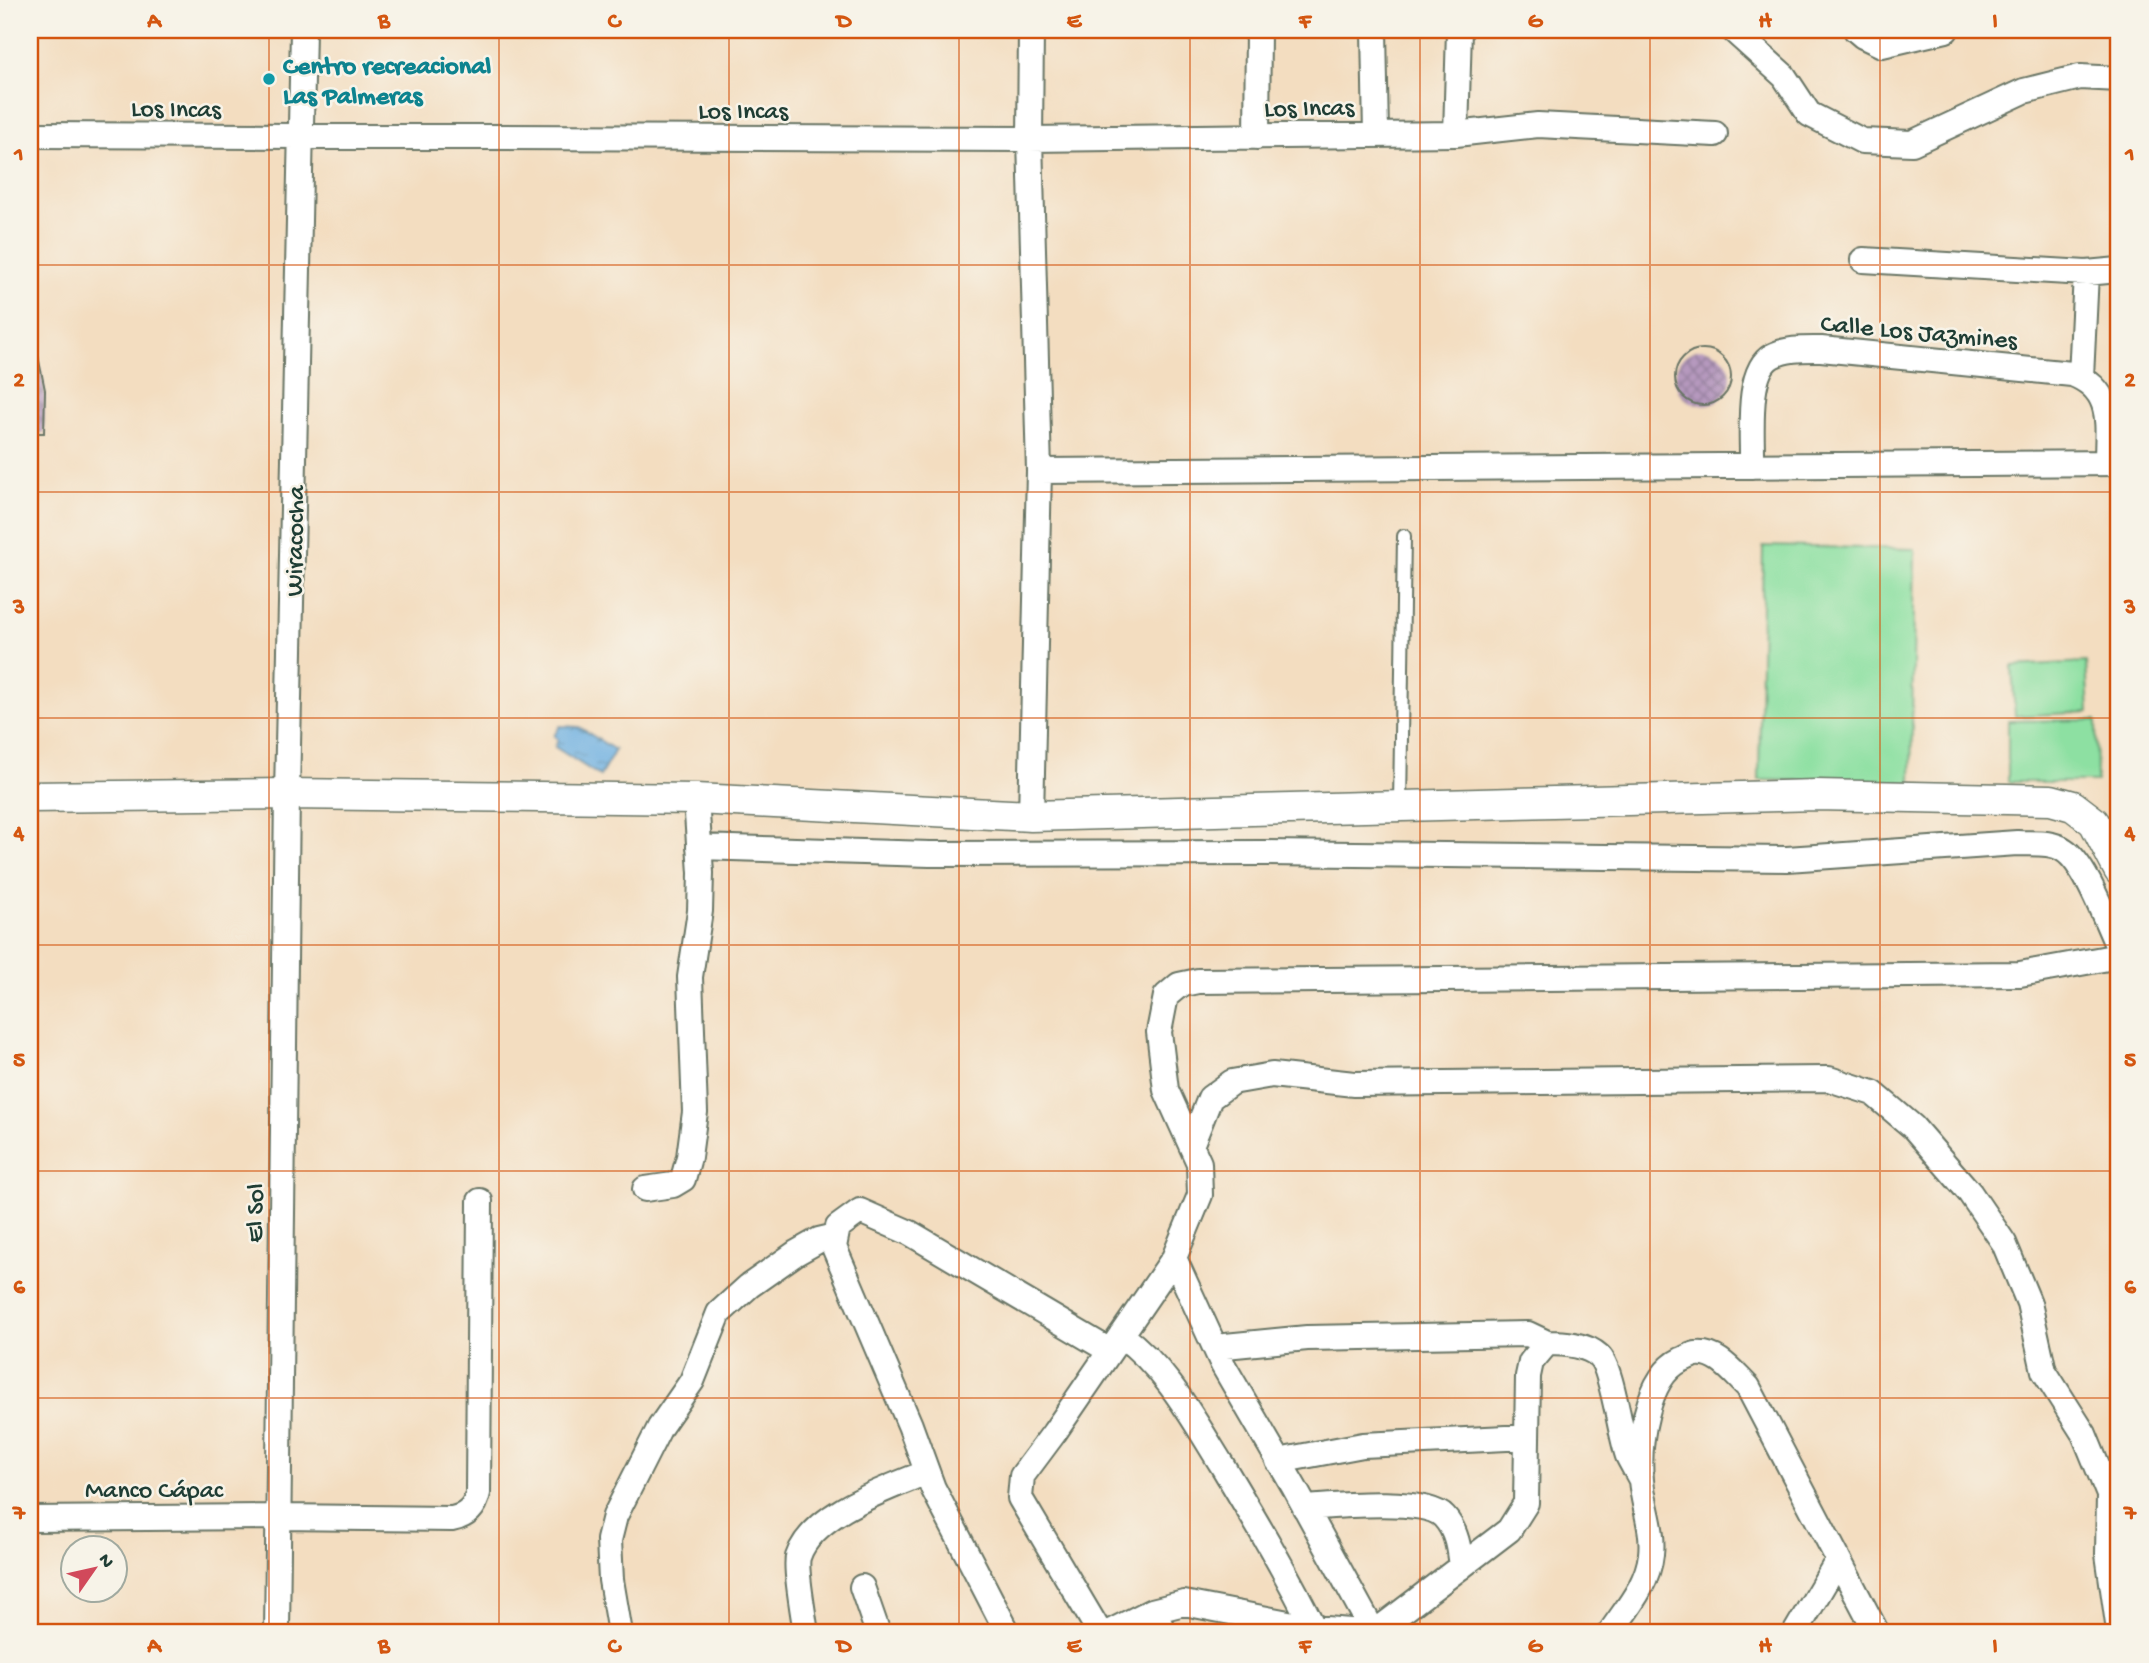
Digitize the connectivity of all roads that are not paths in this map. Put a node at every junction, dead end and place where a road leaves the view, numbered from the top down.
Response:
1 (303, 30) edge
2 (1031, 30) edge
3 (1258, 30) edge
4 (1374, 30) edge
5 (1459, 30) edge
6 (1733, 30) edge
7 (1856, 30) edge
8 (1946, 30) edge
9 (2119, 79) edge
10 (1456, 134) junction
11 (1715, 134) dead end
12 (30, 135) edge
13 (1376, 135) junction
14 (1257, 137) junction
15 (302, 138) junction
16 (1030, 139) junction
17 (1863, 260) dead end
18 (2119, 270) edge
19 (2087, 273) junction
20 (2081, 377) junction
21 (2113, 463) edge
22 (1752, 466) junction
23 (1039, 471) junction
24 (1404, 536) dead end
25 (287, 794) junction
26 (30, 797) edge
27 (696, 799) junction
28 (1400, 807) junction
29 (1031, 816) junction
30 (2110, 830) edge
31 (699, 846) junction
32 (2119, 870) edge
33 (2119, 949) edge
34 (2119, 956) edge
35 (1192, 1143) junction
36 (645, 1189) dead end
37 (480, 1201) dead end
38 (836, 1236) junction
39 (1174, 1258) junction
40 (1115, 1343) junction
41 (1547, 1343) junction
42 (1215, 1347) junction
43 (1527, 1437) junction
44 (1278, 1461) junction
45 (927, 1472) junction
46 (1641, 1480) junction
47 (1305, 1507) junction
48 (279, 1517) junction
49 (30, 1519) edge
50 (1838, 1560) junction
51 (1461, 1567) junction
52 (862, 1587) dead end
53 (1152, 1611) junction
54 (1315, 1631) edge
55 (2119, 1631) edge
56 (277, 1633) edge
57 (620, 1633) edge
58 (806, 1633) edge
59 (878, 1633) edge
60 (1008, 1633) edge
61 (1100, 1633) edge
62 (1108, 1633) edge
63 (1165, 1633) edge
64 (1374, 1633) edge
65 (1609, 1633) edge
66 (1795, 1633) edge
67 (1877, 1633) edge

1 - 15 street, Wiracocha
2 - 16 street
3 - 14 street
4 - 13 street
5 - 10 street
6 - 9 street
7 - 8 street
10 - 11 street, Los Incas
10 - 13 street, Los Incas
12 - 15 street, Los Incas
13 - 14 street, Los Incas
14 - 16 street, Los Incas
15 - 16 street, Los Incas
15 - 25 street, Wiracocha
16 - 23 street
17 - 19 street
18 - 19 street
19 - 20 street
20 - 21 street
20 - 22 street, Calle Los Jazmines
21 - 22 street
22 - 23 street
23 - 29 street
24 - 28 lane
25 - 26 street
25 - 27 street
25 - 48 street, El Sol
27 - 29 street
27 - 31 street
28 - 29 street
28 - 30 street
30 - 32 street
31 - 33 street
31 - 36 street
34 - 35 street
35 - 39 street
35 - 55 street
37 - 48 street, Manco Cápac
38 - 40 street
38 - 45 street
38 - 57 street
39 - 40 street
39 - 42 street
40 - 54 street
40 - 61 street
41 - 42 street
41 - 43 street
41 - 46 street
42 - 44 street
43 - 44 street
43 - 51 street
44 - 47 street
45 - 58 street
45 - 60 street
46 - 50 street
46 - 65 street
47 - 51 street
47 - 64 street
48 - 49 street, Manco Cápac
48 - 56 street, El Sol
50 - 66 street
50 - 67 street
51 - 64 street
52 - 59 street
53 - 54 street
53 - 62 street
53 - 63 street
54 - 64 street

